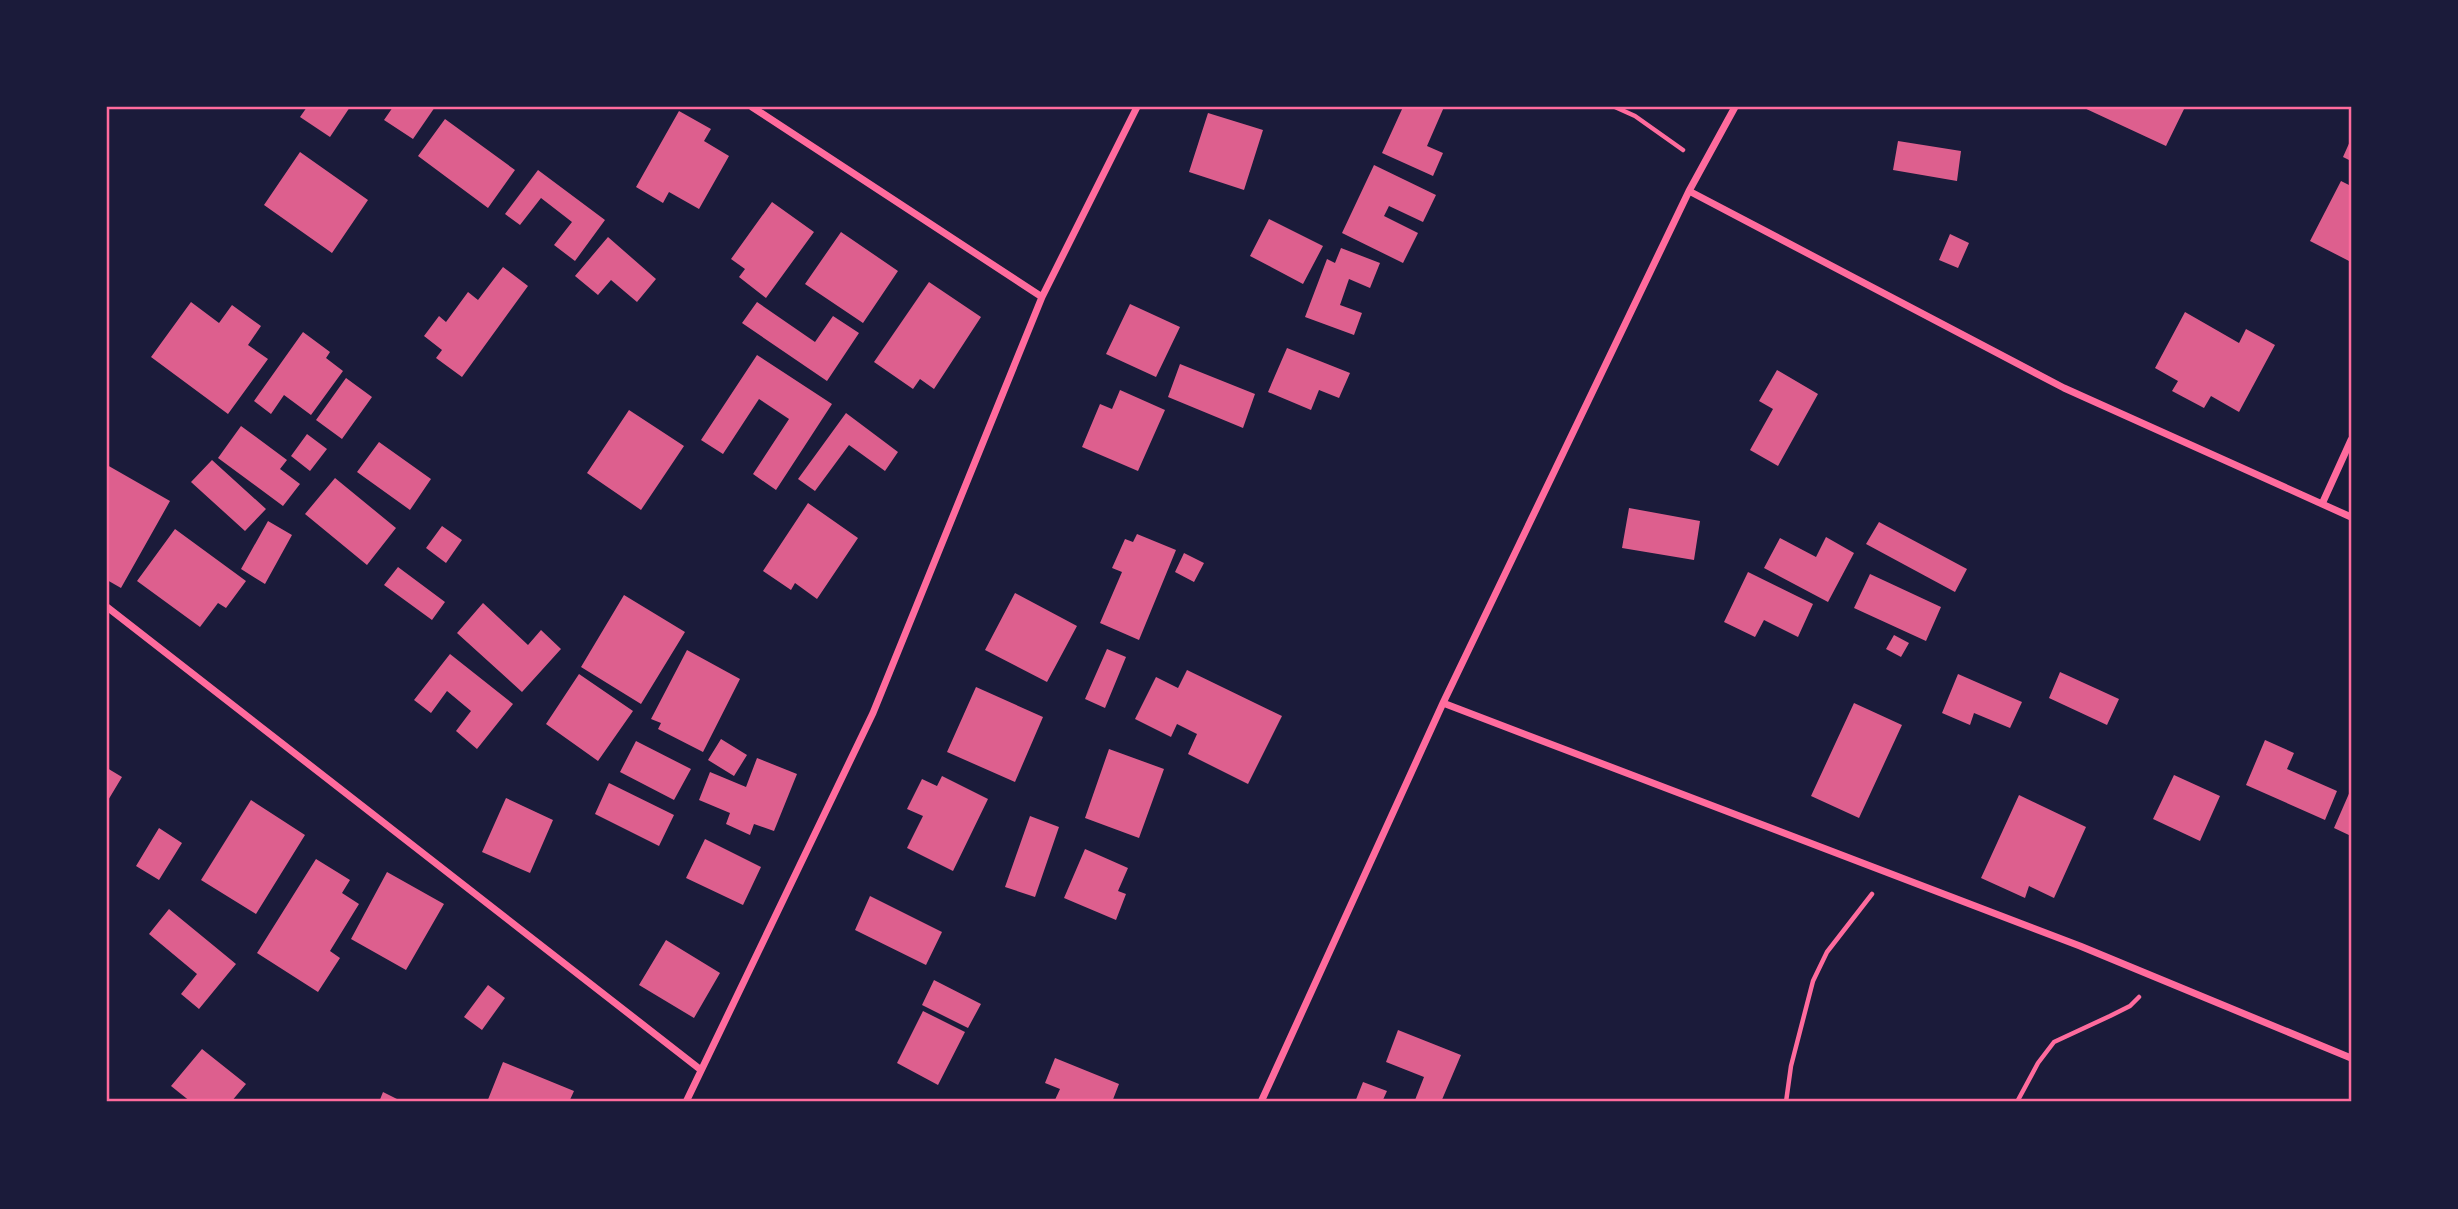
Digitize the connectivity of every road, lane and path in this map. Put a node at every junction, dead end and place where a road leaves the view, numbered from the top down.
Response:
1 (752, 107) edge
2 (1137, 107) edge
3 (1615, 107) edge
4 (1735, 107) edge
5 (1703, 165) junction
6 (1689, 191) junction
7 (1042, 297) junction
8 (2351, 440) edge
9 (2322, 504) junction
10 (2351, 517) edge
11 (107, 607) edge
12 (1443, 703) junction
13 (1889, 873) junction
14 (2159, 978) junction
15 (2351, 1058) edge
16 (701, 1070) junction
17 (686, 1102) edge
18 (1261, 1102) edge
19 (1786, 1102) edge
20 (2017, 1102) edge

1 - 7 street
2 - 7 street
3 - 5 path
4 - 5 street
5 - 6 street
6 - 9 street
6 - 12 street
7 - 16 street
8 - 9 street
9 - 10 street
11 - 16 street
12 - 13 street
12 - 18 street
13 - 14 street
13 - 19 path
14 - 15 street
14 - 20 path
16 - 17 street

